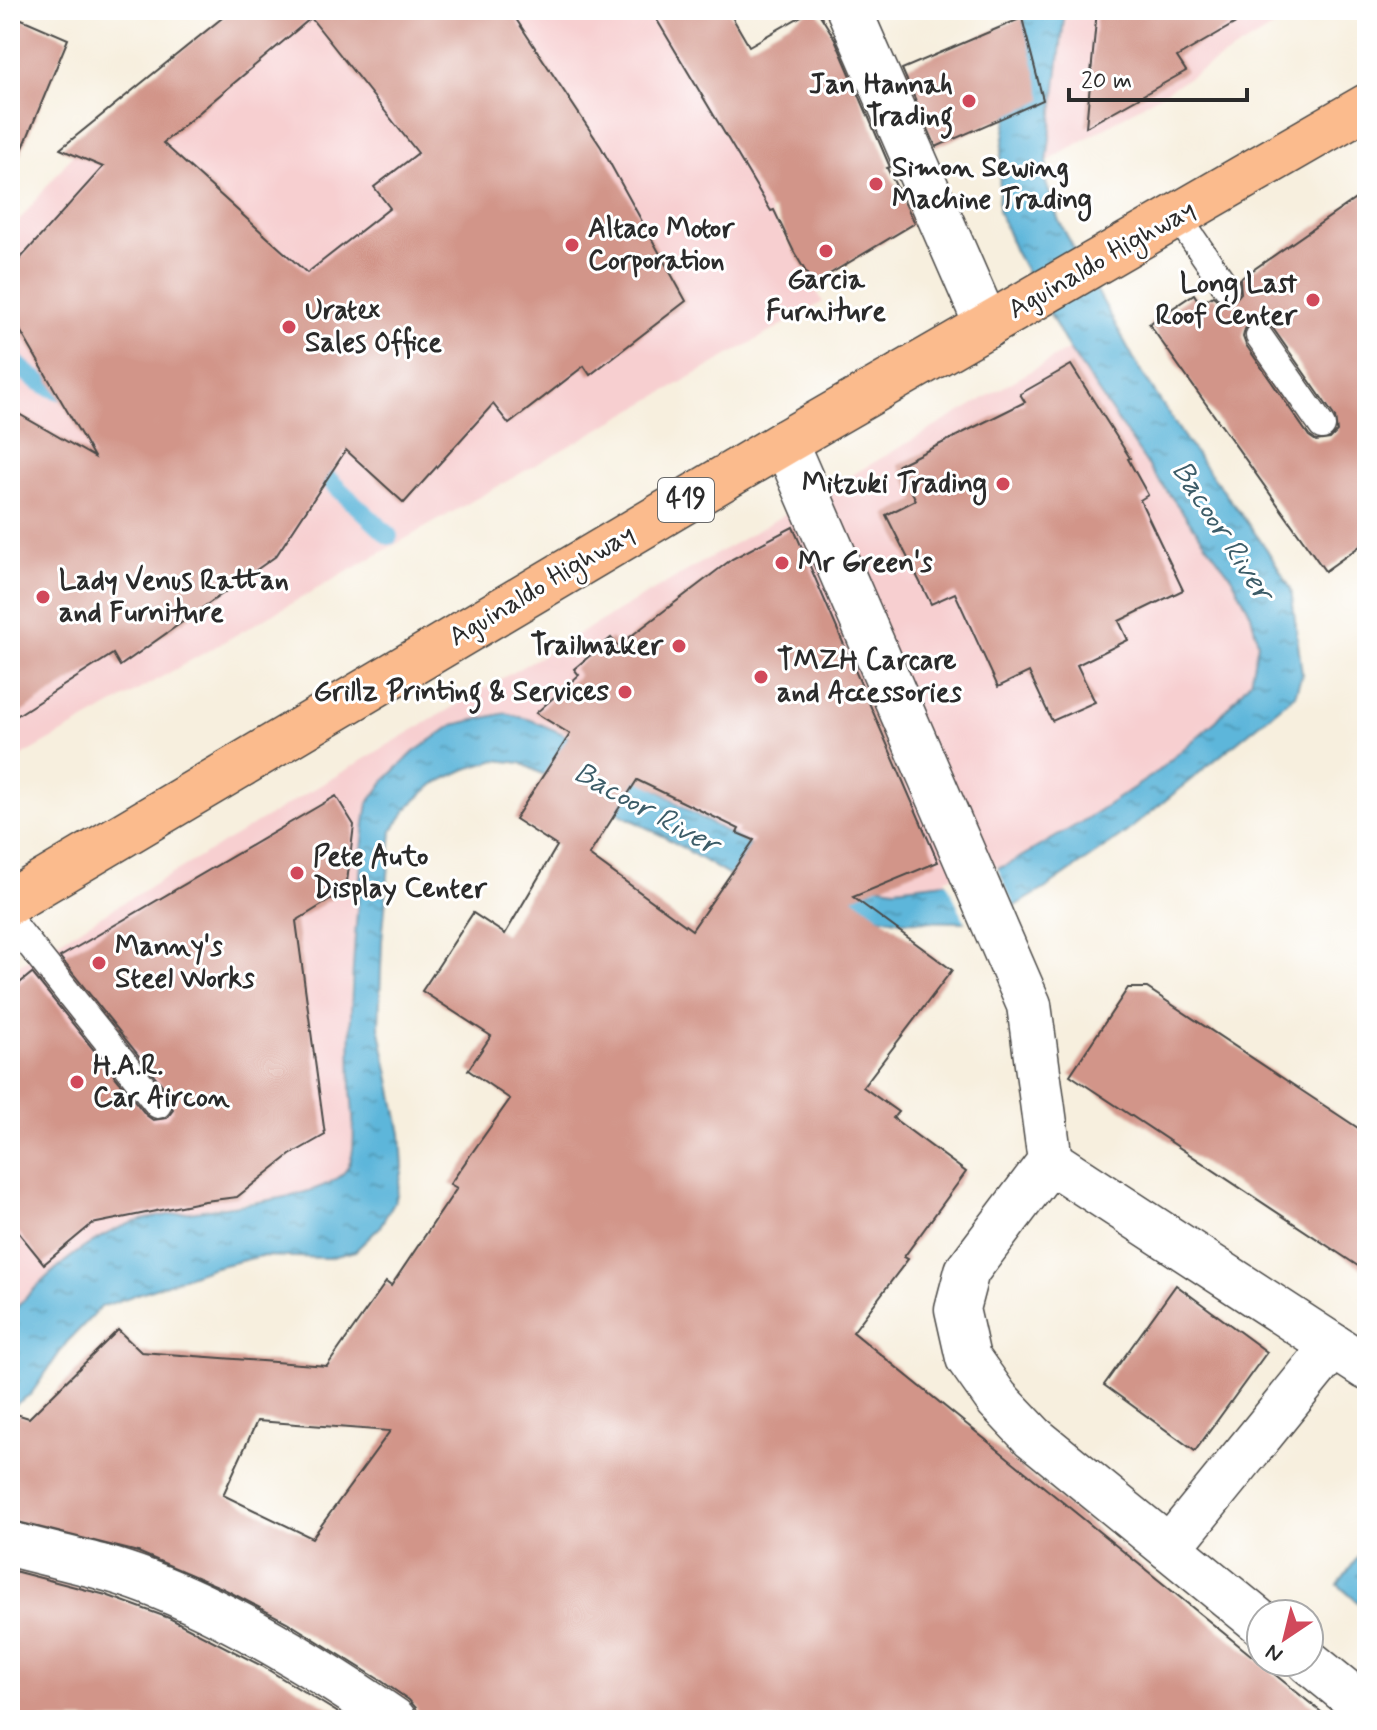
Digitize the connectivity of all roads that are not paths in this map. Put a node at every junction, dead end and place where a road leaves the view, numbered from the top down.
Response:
1 (849, 10) edge
2 (1367, 106) edge
3 (1177, 216) junction
4 (1226, 287) dead end
5 (987, 326) junction
6 (1259, 336) dead end
7 (1322, 426) dead end
8 (785, 442) junction
9 (10, 902) edge
10 (10, 920) edge
11 (158, 1105) dead end
12 (1050, 1161) junction
13 (1350, 1357) edge
14 (10, 1544) edge
15 (1169, 1548) junction
16 (1245, 1610) edge
17 (1325, 1675) edge
18 (1367, 1709) edge
19 (394, 1720) edge

1 - 5 street
2 - 3 highway, Aguinaldo Highway / 419
3 - 4 lane
3 - 5 highway, Aguinaldo Highway / 419
5 - 8 highway, Aguinaldo Highway / 419
6 - 7 lane
8 - 9 highway, Aguinaldo Highway / 419
8 - 12 street
10 - 11 lane
12 - 13 street
12 - 15 street
13 - 15 street
14 - 19 street
15 - 16 street
17 - 18 street

